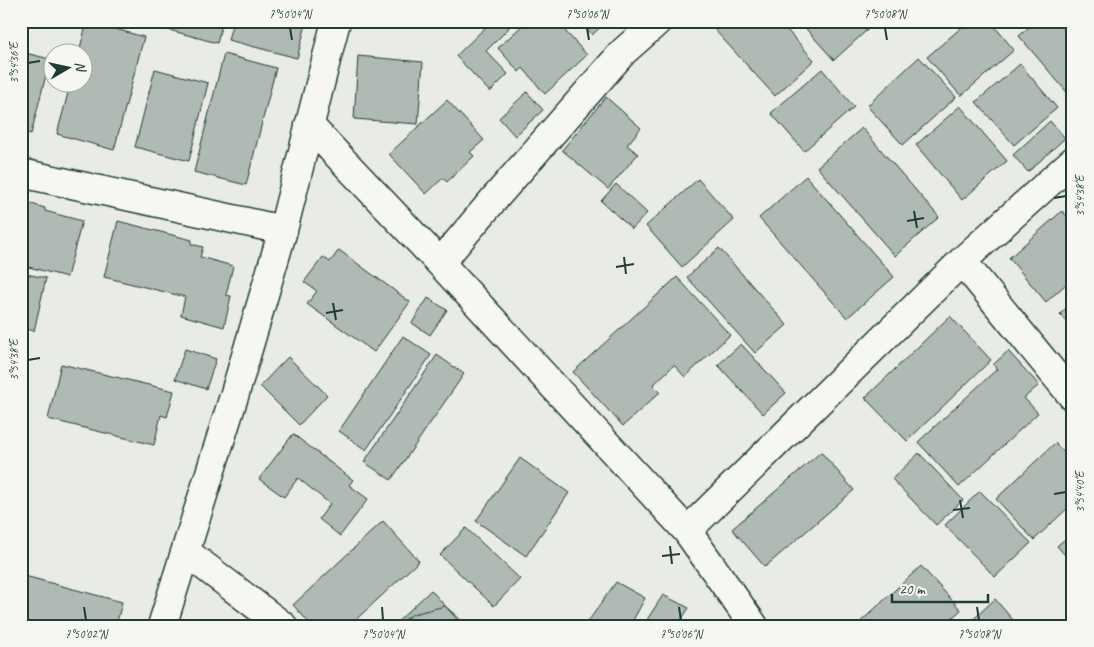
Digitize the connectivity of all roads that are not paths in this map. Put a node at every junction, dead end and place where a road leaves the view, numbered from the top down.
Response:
1 (336, 21) edge
2 (658, 21) edge
3 (309, 125) junction
4 (1073, 161) edge
5 (21, 173) edge
6 (283, 230) junction
7 (962, 261) junction
8 (440, 263) junction
9 (1073, 397) edge
10 (687, 531) junction
11 (186, 552) junction
12 (162, 626) edge
13 (283, 626) edge
14 (754, 626) edge

1 - 3 street
2 - 8 street
3 - 6 street
3 - 8 street
4 - 7 street
5 - 6 street
6 - 11 street
7 - 9 street
7 - 10 street
8 - 10 street
10 - 14 street
11 - 12 street
11 - 13 street

